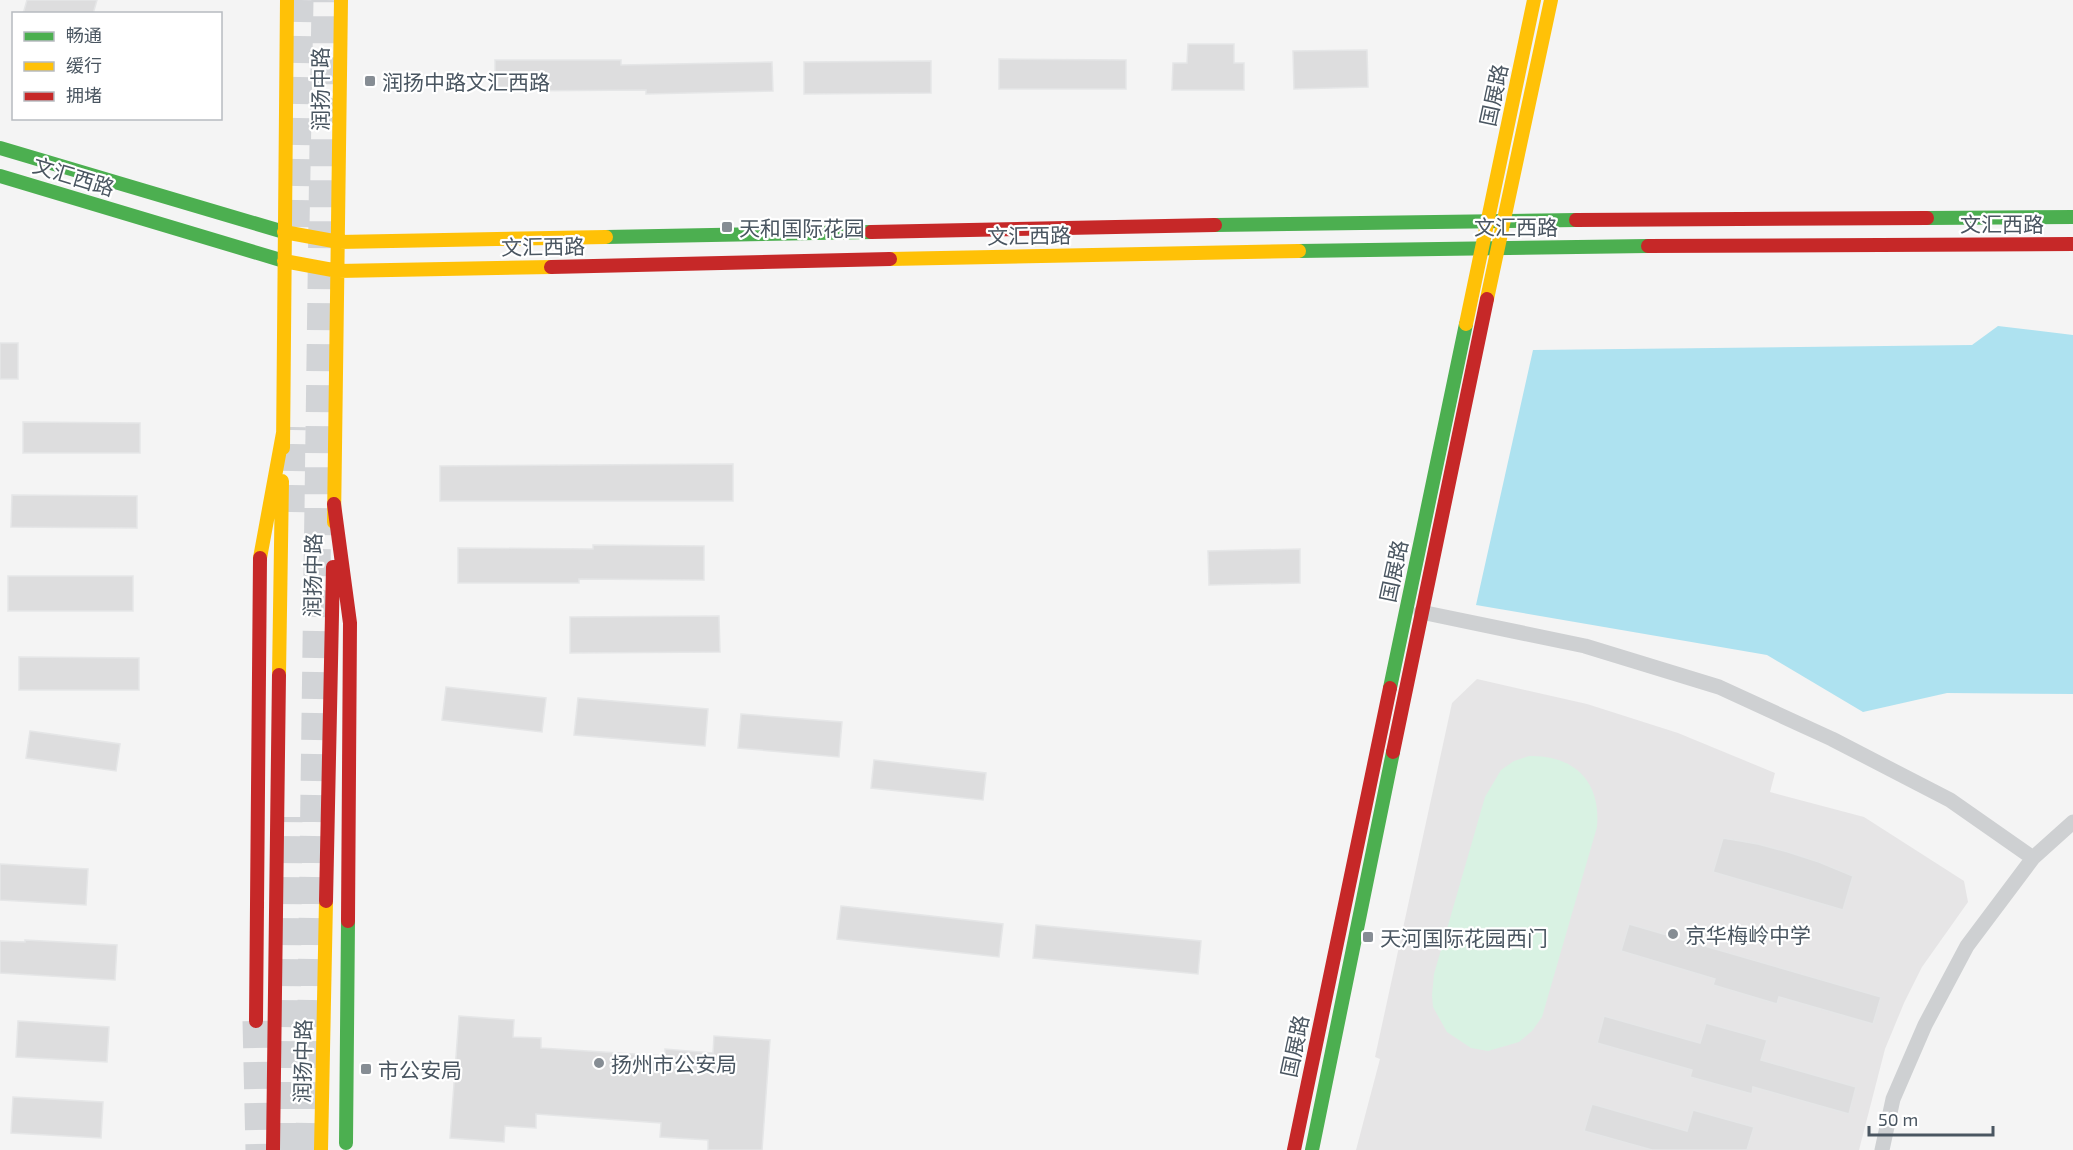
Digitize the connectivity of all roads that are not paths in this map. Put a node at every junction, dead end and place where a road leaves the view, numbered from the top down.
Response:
1 (287, 0) edge
2 (340, 0) edge
3 (1534, 0) edge
4 (1551, 0) edge
5 (0, 148) edge
6 (0, 176) edge
7 (2073, 217) edge
8 (1488, 220) junction
9 (1504, 220) junction
10 (284, 232) junction
11 (339, 242) junction
12 (2073, 244) edge
13 (1483, 247) junction
14 (1499, 247) junction
15 (284, 261) junction
16 (339, 271) junction
17 (283, 433) junction
18 (334, 504) junction
19 (1421, 612) junction
20 (2073, 822) edge
21 (2033, 858) junction
22 (256, 1021) tunnel mouth
23 (346, 1143) dead end
24 (273, 1150) edge
25 (321, 1150) edge
26 (1294, 1150) edge
27 (1312, 1150) edge
28 (1882, 1150) edge

1 - 10 main road, 润扬中路
2 - 11 main road, 润扬中路
3 - 8 main road, 国展路
4 - 9 main road, 国展路
5 - 10 main road, 文汇西路
6 - 15 main road, 文汇西路
7 - 9 main road, 文汇西路
8 - 9 main road, 文汇西路
8 - 11 main road, 文汇西路
8 - 13 main road, 国展路
9 - 14 main road, 国展路
10 - 11 main road, 文汇西路
10 - 15 main road, 润扬中路
11 - 16 main road, 润扬中路
12 - 14 main road, 文汇西路
13 - 14 main road, 文汇西路
13 - 16 main road, 文汇西路
13 - 26 main road, 国展路
14 - 19 main road, 国展路
15 - 16 main road, 文汇西路
15 - 17 main road, 润扬中路
16 - 18 main road, 润扬中路
17 - 22 main road
17 - 24 main road, 润扬中路
18 - 23 main road
18 - 25 main road, 润扬中路
19 - 21 street
19 - 27 main road, 国展路
20 - 21 street
21 - 28 street

